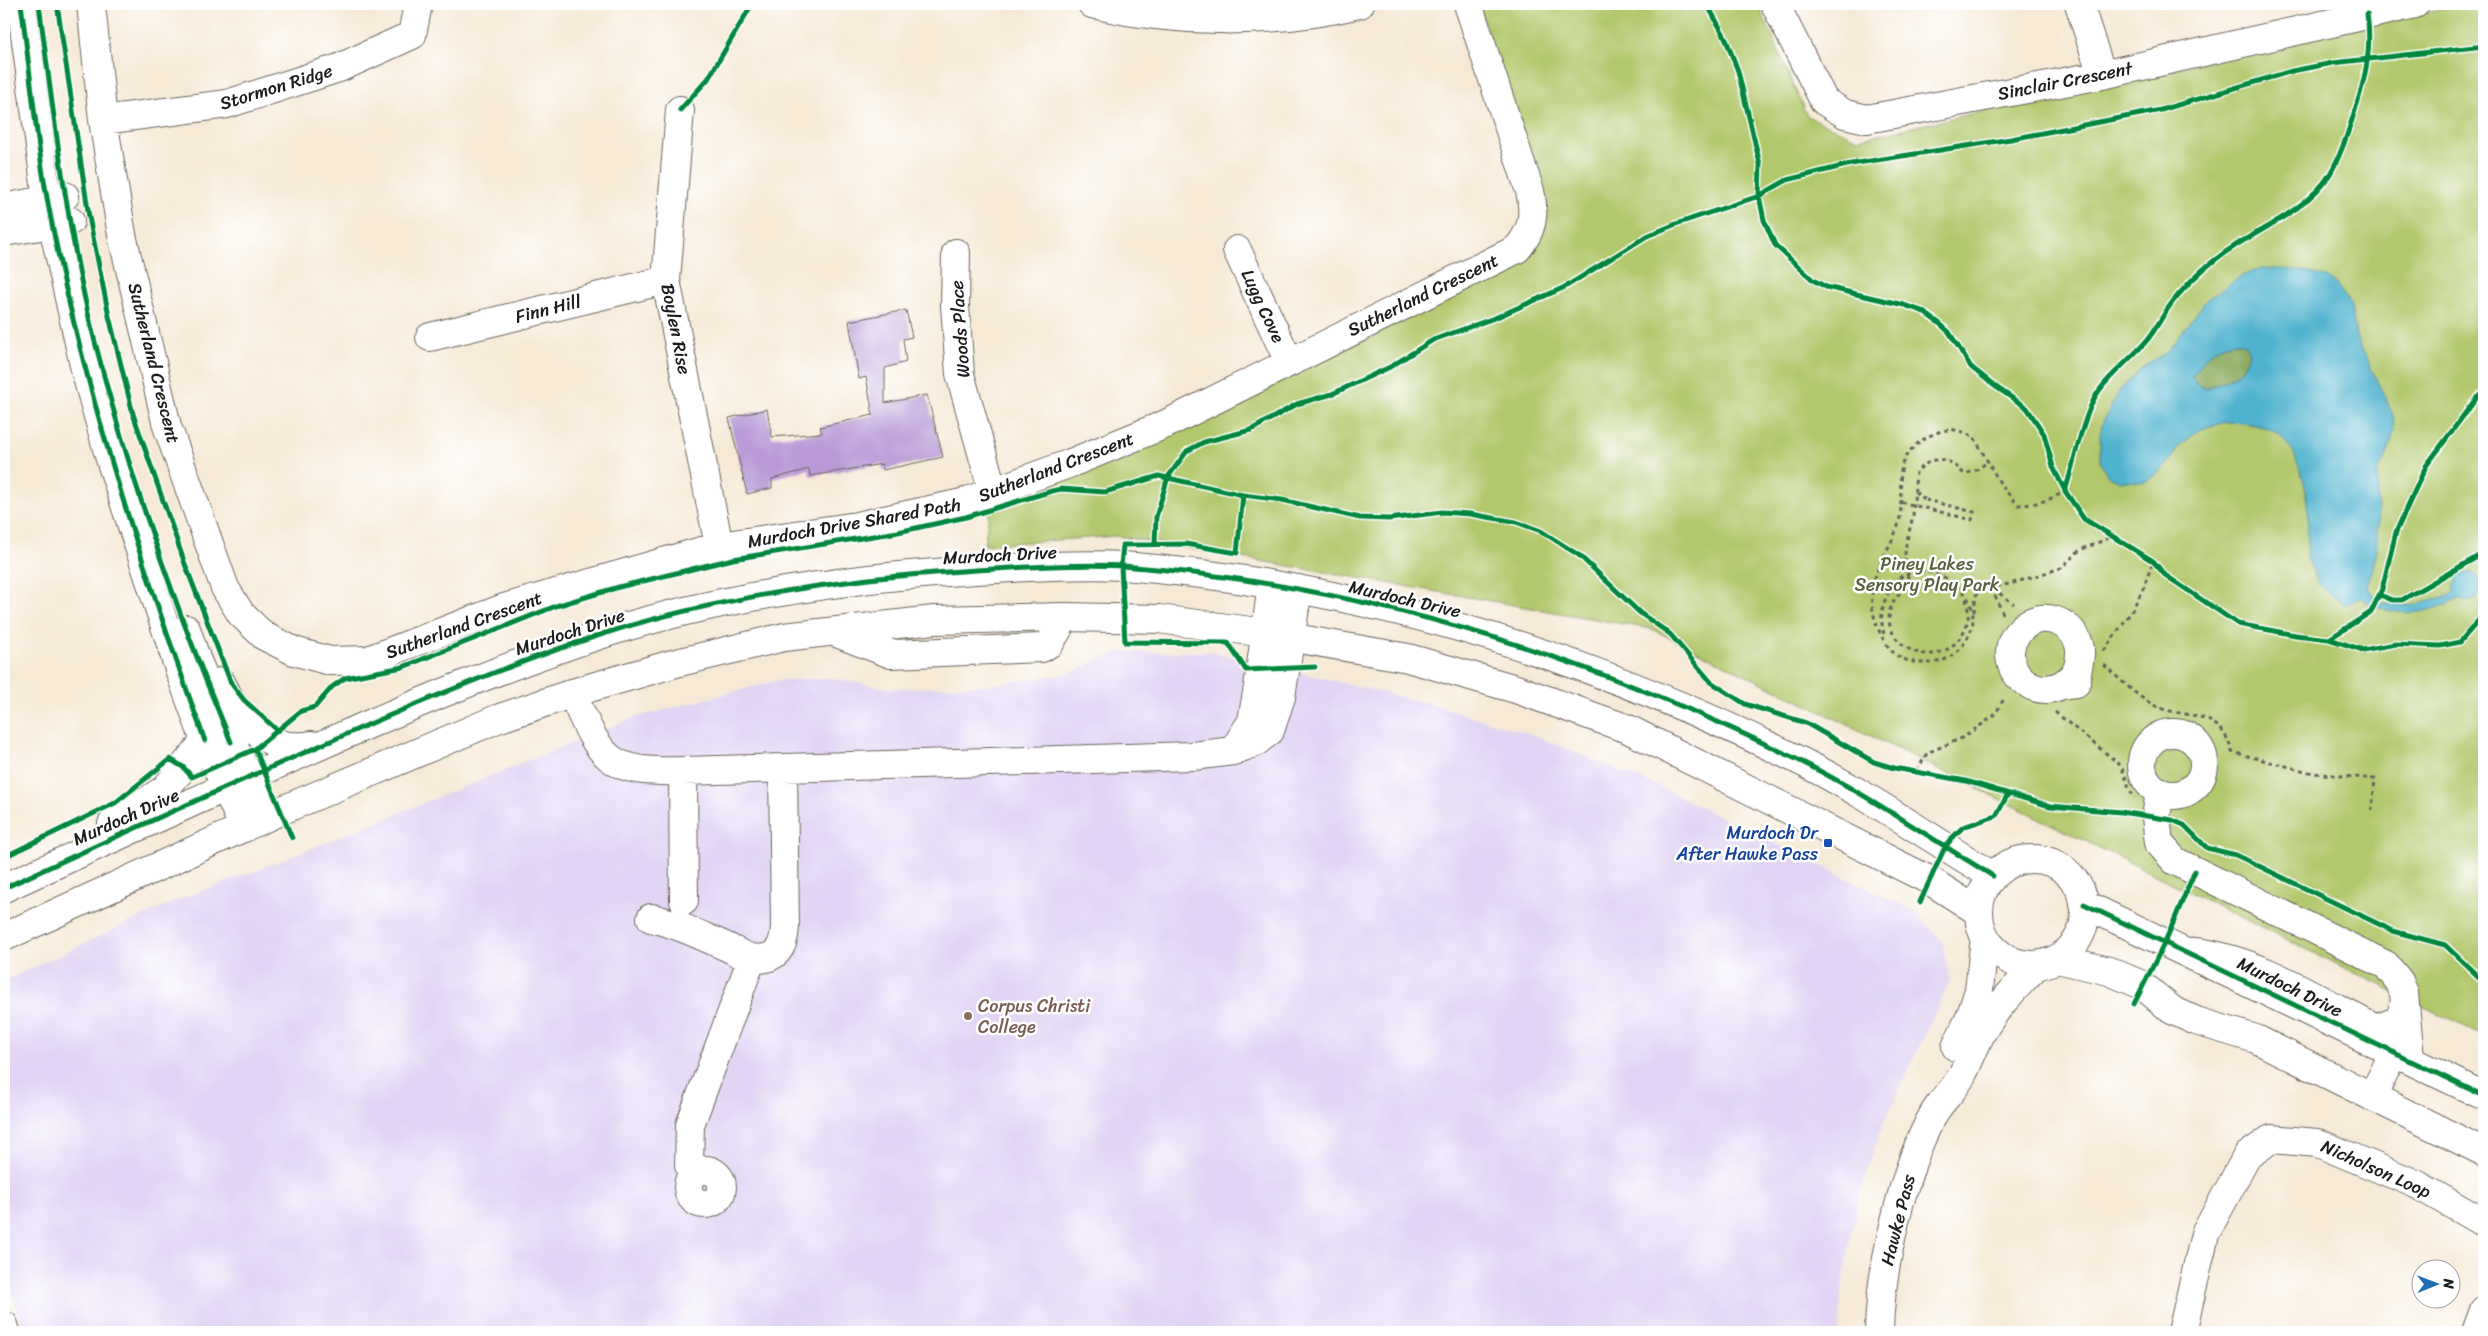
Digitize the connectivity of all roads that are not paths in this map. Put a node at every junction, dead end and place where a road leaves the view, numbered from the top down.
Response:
1 (21, 4) edge
2 (39, 4) edge
3 (91, 4) edge
4 (418, 4) edge
5 (1092, 4) edge
6 (1360, 4) edge
7 (1468, 4) edge
8 (1775, 4) edge
9 (2079, 4) edge
10 (2401, 5) edge
11 (2102, 76) junction
12 (680, 110) dead end
13 (103, 120) junction
14 (4, 208) edge
15 (58, 210) junction
16 (4, 232) edge
17 (1237, 250) dead end
18 (956, 252) dead end
19 (666, 280) junction
20 (430, 338) dead end
21 (1289, 362) junction
22 (992, 492) junction
23 (720, 546) junction
24 (1285, 587) junction
25 (178, 605) junction
26 (1278, 635) junction
27 (572, 693) junction
28 (205, 741) junction
29 (328, 742) junction
30 (783, 768) junction
31 (683, 771) junction
32 (237, 781) junction
33 (2152, 808) road end
34 (255, 823) junction
35 (1993, 876) junction
36 (4, 886) edge
37 (684, 901) dead end
38 (2084, 904) junction
39 (74, 906) junction
40 (651, 918) dead end
41 (1982, 925) junction
42 (4, 937) edge
43 (2184, 950) junction
44 (4, 956) edge
45 (752, 958) junction
46 (2047, 962) junction
47 (2404, 1037) junction
48 (2484, 1096) edge
49 (2372, 1097) junction
50 (1935, 1112) junction
51 (2484, 1152) edge
52 (693, 1174) dead end
53 (2484, 1223) edge
54 (2484, 1310) edge
55 (4, 1325) edge
56 (6, 1332) edge
57 (1879, 1332) edge
58 (2182, 1332) edge
59 (2476, 1332) edge

1 - 15 main road
2 - 15 main road
3 - 13 main road, Sutherland Crescent
4 - 13 main road, Stormon Ridge
5 - 6 main road
7 - 21 main road, Sutherland Crescent
8 - 11 main road, Sinclair Crescent
9 - 11 main road
10 - 11 main road, Sinclair Crescent
12 - 19 main road, Boylen Rise
13 - 23 main road, Sutherland Crescent
14 - 15 main road
15 - 16 main road
15 - 25 main road
15 - 28 main road
17 - 21 main road, Lugg Cove
18 - 22 main road, Woods Place
19 - 20 main road, Finn Hill
19 - 23 main road, Boylen Rise
21 - 22 main road, Sutherland Crescent
22 - 23 main road, Sutherland Crescent
24 - 26 main road
24 - 29 main road, Murdoch Drive
24 - 35 main road, Murdoch Drive
25 - 29 main road
25 - 32 main road
26 - 27 main road
26 - 30 main road
26 - 41 main road
27 - 31 main road
27 - 34 main road
28 - 32 main road
28 - 36 main road
29 - 32 main road, Murdoch Drive
30 - 31 main road
30 - 45 main road
31 - 37 main road
32 - 34 main road
32 - 36 main road, Murdoch Drive
33 - 47 main road
34 - 39 main road
35 - 38 main road
35 - 41 main road
38 - 43 main road, Murdoch Drive
38 - 46 main road
39 - 42 main road
39 - 44 main road
40 - 45 main road
41 - 46 main road
41 - 50 main road, Hawke Pass
43 - 47 main road, Murdoch Drive
43 - 47 main road
45 - 52 main road
46 - 49 main road
46 - 50 main road, Hawke Pass
47 - 48 main road, Murdoch Drive
47 - 49 main road
49 - 51 main road
50 - 57 main road, Hawke Pass
53 - 58 main road, Nicholson Loop
54 - 59 main road
55 - 56 main road

